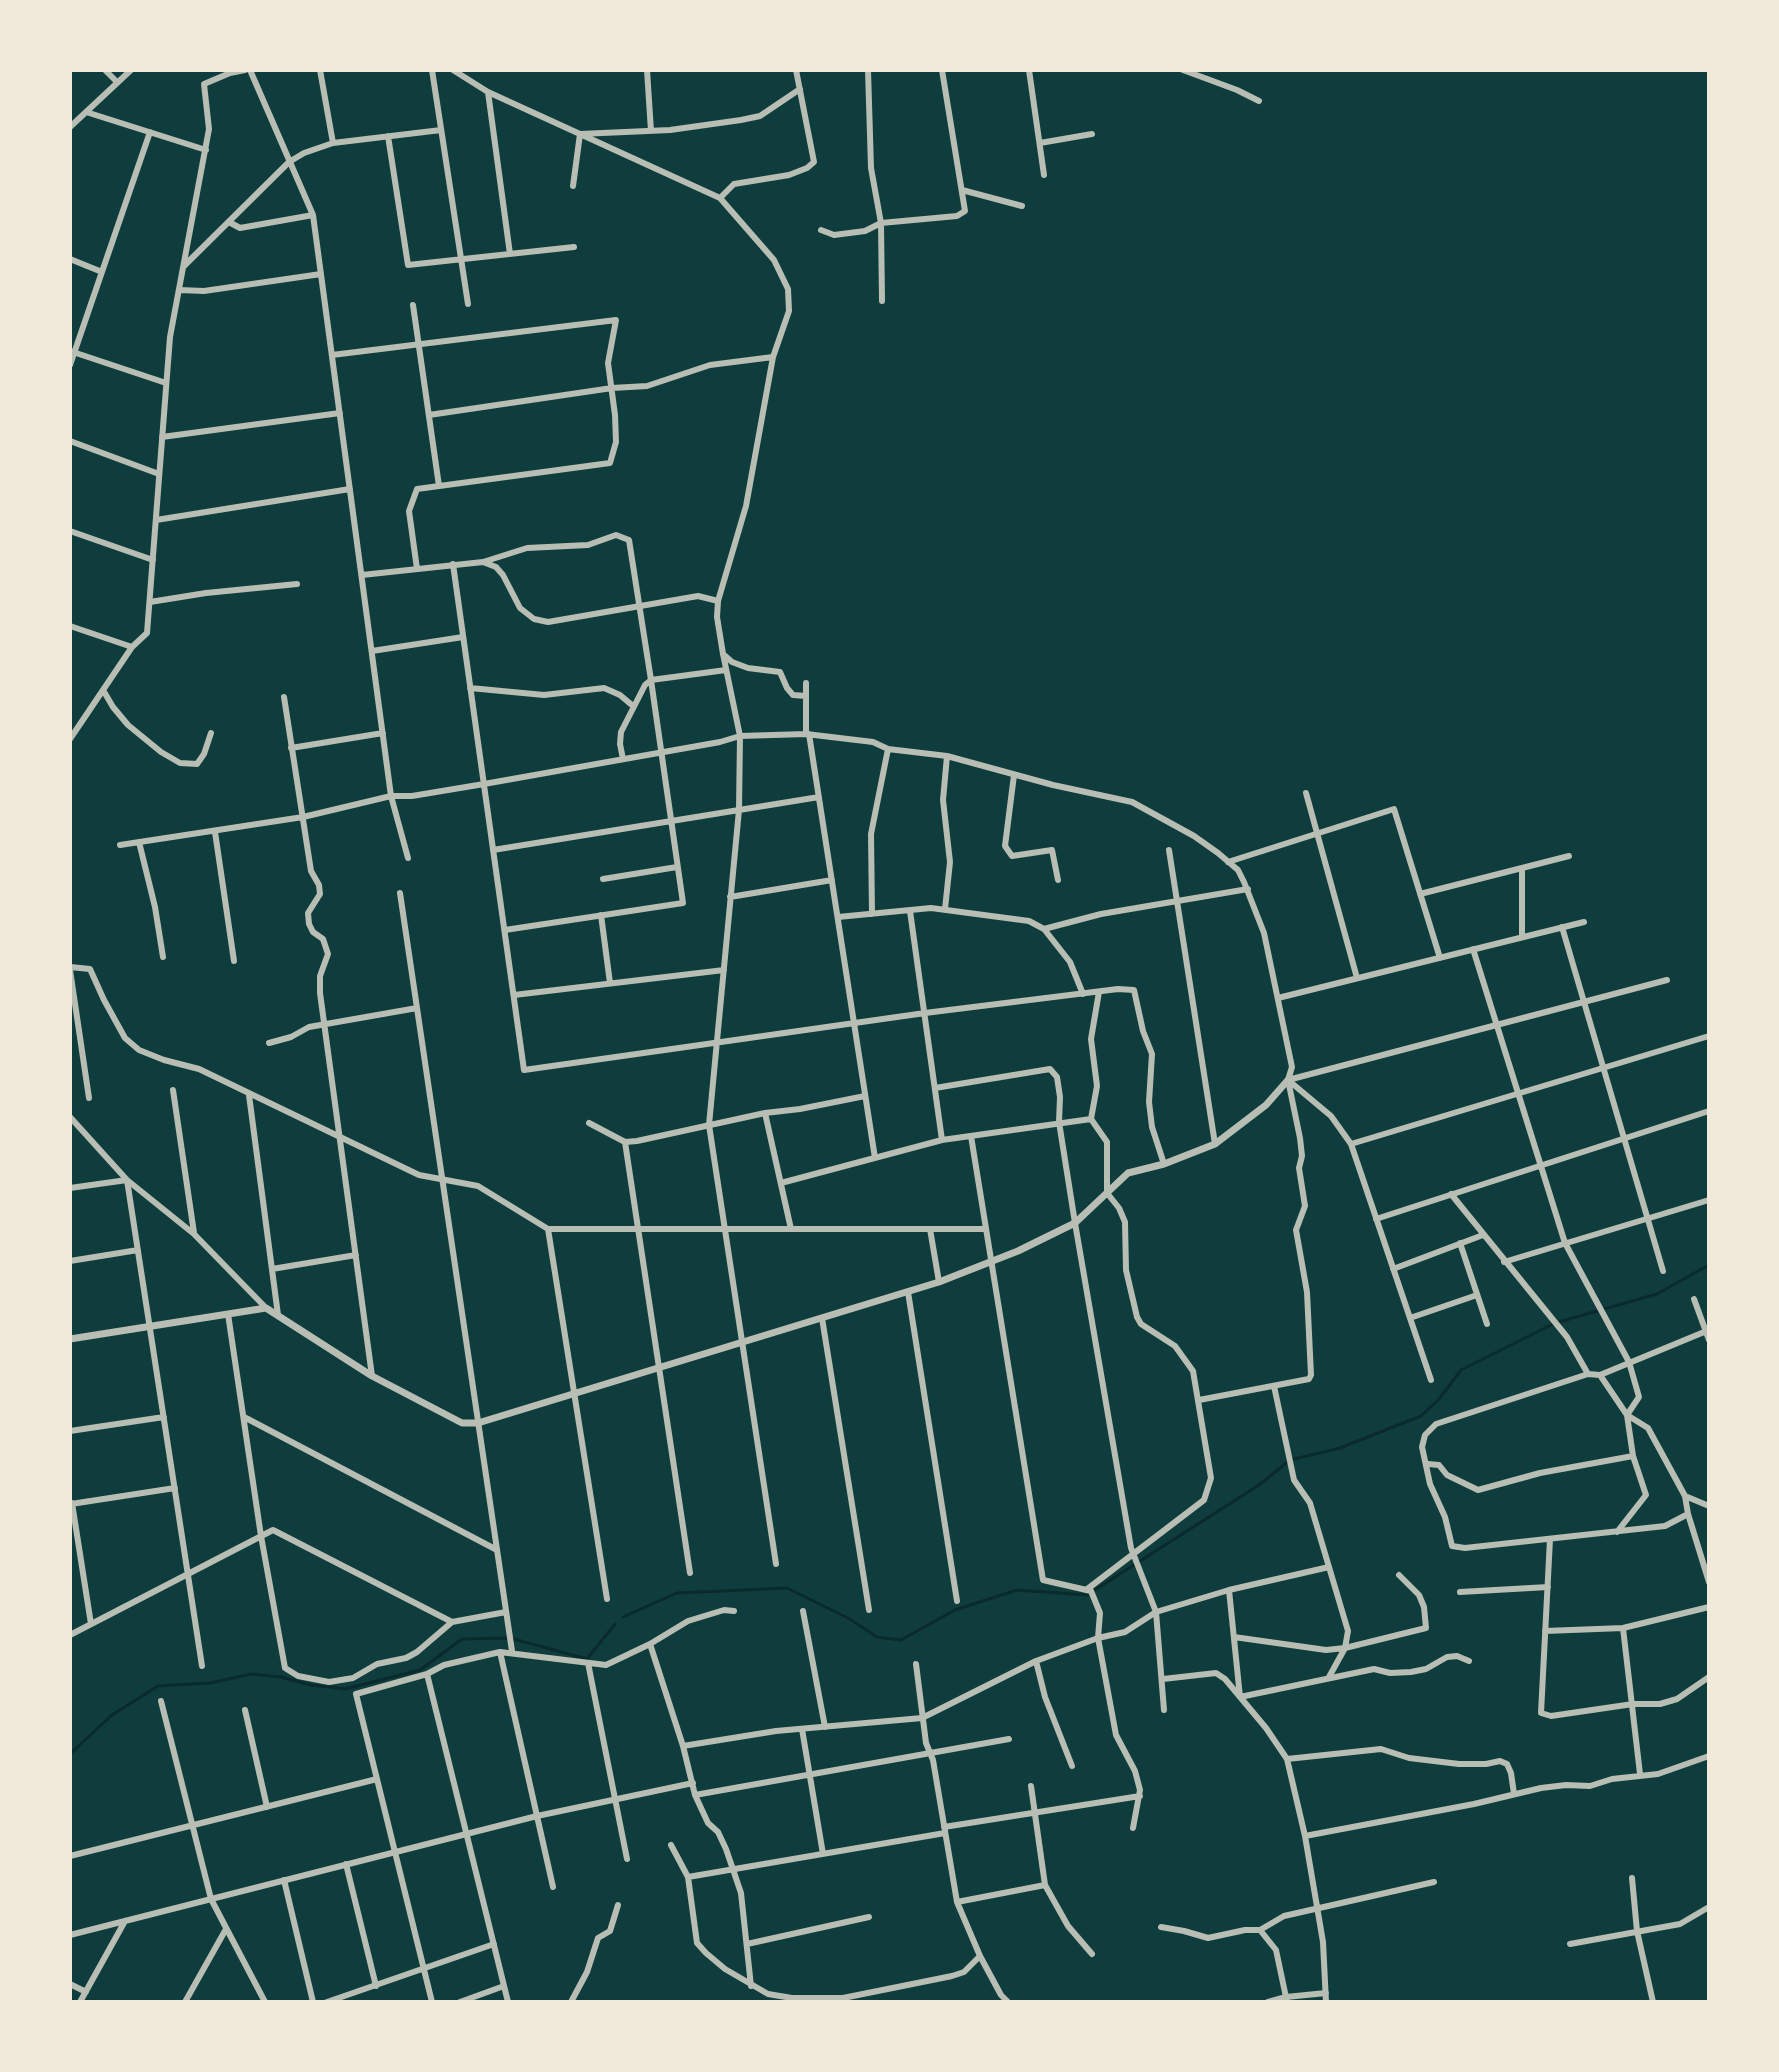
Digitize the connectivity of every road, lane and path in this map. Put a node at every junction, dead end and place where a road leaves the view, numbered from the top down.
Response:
1 (105, 70) edge
2 (131, 70) edge
3 (247, 70) edge
4 (320, 70) edge
5 (432, 70) edge
6 (453, 70) edge
7 (647, 70) edge
8 (796, 70) edge
9 (868, 70) edge
10 (942, 70) edge
11 (1029, 70) edge
12 (1183, 70) edge
13 (117, 82) junction
14 (800, 89) junction
15 (488, 92) junction
16 (1259, 101) dead end
17 (86, 112) junction
18 (70, 127) edge
19 (441, 130) junction
20 (651, 131) junction
21 (150, 132) junction
22 (580, 134) junction
23 (1092, 134) dead end
24 (388, 136) junction
25 (333, 143) junction
26 (1040, 143) junction
27 (206, 150) junction
28 (289, 162) junction
29 (1044, 175) dead end
30 (573, 186) dead end
31 (962, 190) junction
32 (720, 198) junction
33 (1022, 206) dead end
34 (313, 215) junction
35 (229, 222) junction
36 (881, 223) junction
37 (821, 230) dead end
38 (574, 247) dead end
39 (510, 254) junction
40 (70, 259) edge
41 (461, 259) junction
42 (184, 266) junction
43 (102, 272) junction
44 (321, 274) junction
45 (179, 290) junction
46 (882, 301) dead end
47 (468, 304) dead end
48 (413, 305) dead end
49 (419, 344) junction
50 (72, 352) edge
51 (332, 355) junction
52 (773, 357) junction
53 (70, 365) edge
54 (166, 383) junction
55 (612, 388) junction
56 (340, 413) junction
57 (429, 415) junction
58 (162, 437) junction
59 (70, 441) edge
60 (159, 474) junction
61 (439, 486) junction
62 (350, 489) junction
63 (156, 520) junction
64 (70, 531) edge
65 (153, 560) junction
66 (483, 562) junction
67 (453, 564) junction
68 (417, 569) junction
69 (362, 575) junction
70 (297, 584) dead end
71 (718, 601) junction
72 (150, 602) junction
73 (639, 607) junction
74 (70, 626) edge
75 (463, 637) junction
76 (132, 647) junction
77 (372, 651) junction
78 (723, 654) junction
79 (726, 670) junction
80 (651, 680) junction
81 (806, 683) dead end
82 (470, 688) junction
83 (103, 690) junction
84 (806, 696) junction
85 (284, 697) dead end
86 (633, 706) junction
87 (70, 719) edge
88 (81, 723) junction
89 (211, 733) dead end
90 (383, 733) junction
91 (808, 734) junction
92 (740, 736) junction
93 (70, 739) edge
94 (291, 748) junction
95 (888, 749) junction
96 (661, 752) junction
97 (947, 756) junction
98 (623, 759) junction
99 (1014, 775) junction
100 (484, 784) junction
101 (1306, 793) dead end
102 (391, 796) junction
103 (819, 797) junction
104 (739, 810) junction
105 (303, 817) junction
106 (671, 821) junction
107 (215, 832) junction
108 (1317, 833) junction
109 (139, 842) junction
110 (120, 845) dead end
111 (493, 850) junction
112 (1169, 850) dead end
113 (1569, 856) dead end
114 (408, 858) dead end
115 (1228, 862) junction
116 (677, 867) junction
117 (1522, 868) junction
118 (603, 879) dead end
119 (832, 880) junction
120 (1058, 880) dead end
121 (1248, 889) junction
122 (400, 893) dead end
123 (1420, 894) junction
124 (730, 897) junction
125 (1177, 901) junction
126 (945, 909) junction
127 (910, 911) junction
128 (872, 914) junction
129 (601, 915) junction
130 (838, 917) junction
131 (1584, 922) dead end
132 (1562, 927) junction
133 (1044, 929) junction
134 (505, 930) junction
135 (1522, 937) junction
136 (1473, 949) junction
137 (163, 957) dead end
138 (1440, 958) junction
139 (234, 961) dead end
140 (70, 968) edge
141 (724, 970) junction
142 (1357, 978) junction
143 (1667, 980) dead end
144 (610, 983) junction
145 (1099, 992) junction
146 (1083, 994) junction
147 (514, 995) junction
148 (1278, 998) junction
149 (1584, 1002) junction
150 (417, 1008) junction
151 (925, 1013) junction
152 (326, 1024) junction
153 (854, 1024) junction
154 (1497, 1025) junction
155 (1709, 1036) edge
156 (269, 1043) dead end
157 (718, 1044) junction
158 (1603, 1069) junction
159 (1288, 1080) junction
160 (935, 1088) junction
161 (173, 1090) dead end
162 (249, 1095) junction
163 (1519, 1095) junction
164 (865, 1096) junction
165 (89, 1098) dead end
166 (1709, 1111) edge
167 (765, 1113) junction
168 (70, 1117) edge
169 (1091, 1119) junction
170 (1059, 1122) junction
171 (589, 1123) dead end
172 (709, 1125) junction
173 (971, 1136) junction
174 (341, 1138) junction
175 (1624, 1139) junction
176 (942, 1140) junction
177 (625, 1142) junction
178 (1215, 1144) junction
179 (1351, 1144) junction
180 (875, 1158) junction
181 (1164, 1164) junction
182 (1541, 1166) junction
183 (127, 1180) junction
184 (442, 1180) junction
185 (781, 1183) junction
186 (70, 1188) edge
187 (1107, 1193) junction
188 (1451, 1194) junction
189 (1709, 1200) edge
190 (1647, 1218) junction
191 (1376, 1219) junction
192 (1075, 1223) junction
193 (548, 1229) junction
194 (639, 1229) junction
195 (725, 1229) junction
196 (791, 1229) junction
197 (930, 1229) junction
198 (986, 1229) junction
199 (194, 1234) junction
200 (1483, 1235) junction
201 (1460, 1243) junction
202 (1565, 1243) junction
203 (138, 1250) junction
204 (356, 1255) junction
205 (70, 1261) edge
206 (991, 1261) junction
207 (1504, 1262) junction
208 (272, 1269) junction
209 (1393, 1269) junction
210 (1663, 1271) dead end
211 (939, 1282) junction
212 (908, 1292) junction
213 (1477, 1295) junction
214 (1694, 1299) dead end
215 (266, 1308) junction
216 (228, 1314) junction
217 (278, 1315) junction
218 (822, 1318) junction
219 (1410, 1318) junction
220 (1487, 1324) dead end
221 (150, 1326) junction
222 (1707, 1330) edge
223 (70, 1339) edge
224 (1709, 1340) edge
225 (742, 1342) junction
226 (1629, 1362) junction
227 (659, 1368) junction
228 (1588, 1374) junction
229 (1600, 1375) junction
230 (372, 1376) junction
231 (1431, 1380) dead end
232 (1274, 1386) junction
233 (575, 1394) junction
234 (1199, 1400) junction
235 (1627, 1415) junction
236 (164, 1417) junction
237 (244, 1417) junction
238 (478, 1423) junction
239 (70, 1431) edge
240 (1633, 1456) junction
241 (1428, 1464) junction
242 (175, 1488) junction
243 (1685, 1496) junction
244 (71, 1504) edge
245 (1709, 1506) edge
246 (1688, 1514) junction
247 (1617, 1532) junction
248 (261, 1536) junction
249 (1550, 1539) junction
250 (497, 1550) junction
251 (1133, 1553) junction
252 (776, 1564) dead end
253 (1329, 1567) junction
254 (690, 1573) dead end
255 (188, 1574) junction
256 (1399, 1575) dead end
257 (1709, 1582) edge
258 (1548, 1587) junction
259 (1086, 1590) junction
260 (1229, 1590) junction
261 (1460, 1592) dead end
262 (607, 1599) dead end
263 (957, 1601) dead end
264 (1709, 1607) edge
265 (869, 1610) dead end
266 (734, 1611) dead end
267 (803, 1611) dead end
268 (506, 1612) junction
269 (1156, 1612) junction
270 (452, 1622) junction
271 (91, 1624) junction
272 (1623, 1628) junction
273 (1545, 1631) junction
274 (70, 1635) edge
275 (1234, 1637) junction
276 (1098, 1638) junction
277 (650, 1644) junction
278 (1345, 1648) junction
279 (512, 1651) junction
280 (500, 1652) junction
281 (1036, 1661) junction
282 (1469, 1661) dead end
283 (588, 1663) junction
284 (916, 1664) dead end
285 (202, 1666) dead end
286 (427, 1674) junction
287 (1709, 1677) edge
288 (1329, 1678) junction
289 (1163, 1679) junction
290 (1240, 1697) junction
291 (161, 1701) dead end
292 (1633, 1704) junction
293 (245, 1710) dead end
294 (1164, 1710) dead end
295 (922, 1718) junction
296 (825, 1727) junction
297 (802, 1729) junction
298 (1009, 1739) dead end
299 (683, 1746) junction
300 (930, 1753) junction
301 (1709, 1756) edge
302 (1287, 1759) junction
303 (1072, 1766) dead end
304 (810, 1774) junction
305 (1640, 1774) junction
306 (377, 1779) junction
307 (693, 1783) junction
308 (1031, 1786) dead end
309 (1514, 1794) junction
310 (695, 1795) junction
311 (1140, 1796) junction
312 (615, 1799) junction
313 (267, 1807) junction
314 (1035, 1813) junction
315 (537, 1816) junction
316 (193, 1825) junction
317 (1133, 1828) dead end
318 (944, 1830) junction
319 (467, 1834) junction
320 (1305, 1836) junction
321 (671, 1845) dead end
322 (395, 1852) junction
323 (823, 1854) junction
324 (70, 1856) edge
325 (627, 1859) dead end
326 (346, 1864) junction
327 (733, 1870) junction
328 (688, 1877) junction
329 (1632, 1878) dead end
330 (284, 1880) junction
331 (1434, 1882) dead end
332 (1045, 1885) junction
333 (553, 1887) dead end
334 (211, 1899) junction
335 (957, 1902) junction
336 (618, 1905) dead end
337 (1317, 1907) junction
338 (1709, 1907) edge
339 (869, 1917) dead end
340 (125, 1921) junction
341 (1161, 1927) dead end
342 (226, 1929) junction
343 (1260, 1930) junction
344 (1637, 1931) junction
345 (70, 1935) edge
346 (494, 1944) junction
347 (747, 1944) junction
348 (1570, 1944) dead end
349 (1092, 1954) dead end
350 (980, 1956) junction
351 (424, 1969) junction
352 (70, 1984) edge
353 (376, 1986) junction
354 (504, 1986) junction
355 (751, 1986) junction
356 (86, 1992) junction
357 (1326, 1993) junction
358 (768, 1994) junction
359 (1286, 1999) edge
360 (843, 2000) edge
361 (80, 2002) edge
362 (185, 2002) edge
363 (265, 2002) edge
364 (313, 2002) edge
365 (327, 2002) edge
366 (432, 2002) edge
367 (460, 2002) edge
368 (508, 2002) edge
369 (571, 2002) edge
370 (762, 2002) edge
371 (1008, 2002) edge
372 (1268, 2002) edge
373 (1326, 2002) edge
374 (1653, 2002) edge

1 - 13 street
2 - 13 street
3 - 27 street
3 - 28 street
4 - 25 street
5 - 19 street
6 - 15 street
7 - 20 street
8 - 14 street
9 - 36 street
10 - 31 street
11 - 26 street
12 - 16 street
13 - 17 street
14 - 20 street
14 - 32 street
15 - 22 street
15 - 39 street
17 - 18 street
17 - 21 street
19 - 24 street
19 - 41 street
20 - 22 street
21 - 27 street
21 - 43 street
22 - 30 street
22 - 32 street
23 - 26 street
24 - 25 street
24 - 41 street
25 - 28 street
26 - 29 street
27 - 42 street
28 - 34 street
28 - 35 street
31 - 33 street
31 - 36 street
32 - 52 street
34 - 35 street
34 - 44 street
35 - 42 street
36 - 37 street
36 - 46 street
38 - 39 street
39 - 41 street
40 - 43 street
41 - 47 street
42 - 45 street
43 - 50 street
44 - 45 street
44 - 51 street
45 - 54 street
48 - 49 street
49 - 51 street
49 - 55 street
49 - 57 street
50 - 53 street
50 - 54 street
51 - 56 street
52 - 55 street
52 - 71 street
54 - 58 street
55 - 57 street
55 - 61 street
56 - 58 street
56 - 62 street
57 - 61 street
58 - 60 street
59 - 60 street
60 - 63 street
61 - 68 street
62 - 63 street
62 - 69 street
63 - 65 street
64 - 65 street
65 - 72 street
66 - 67 street
66 - 73 street
66 - 73 street
67 - 68 street
67 - 75 street
68 - 69 street
69 - 77 street
70 - 72 street
71 - 73 street
71 - 78 street
72 - 76 street
73 - 80 street
74 - 76 street
75 - 77 street
75 - 82 street
76 - 83 street
77 - 90 street
78 - 79 street
78 - 84 street
79 - 80 street
79 - 92 street
80 - 86 street
80 - 96 street
81 - 84 street
82 - 86 street
82 - 100 street
83 - 88 street
83 - 89 street
84 - 91 street
85 - 94 street
86 - 98 street
87 - 88 street
88 - 93 street
90 - 94 street
90 - 102 street
91 - 92 street
91 - 95 street
91 - 103 street
92 - 96 street
92 - 104 street
94 - 105 street
95 - 97 street
95 - 128 street
96 - 98 street
96 - 106 street
97 - 99 street
97 - 126 street
98 - 100 street
99 - 115 street
99 - 120 street
100 - 102 street
100 - 111 street
101 - 108 street
102 - 105 street
102 - 114 street
103 - 104 street
103 - 119 street
104 - 106 street
104 - 124 street
105 - 107 street
105 - 152 street
106 - 111 street
106 - 116 street
107 - 109 street
107 - 139 street
108 - 115 street
108 - 123 street
108 - 142 street
109 - 110 street
109 - 137 street
111 - 134 street
112 - 125 street
113 - 117 street
115 - 121 street
116 - 118 street
116 - 129 street
117 - 123 street
117 - 135 street
119 - 124 street
119 - 130 street
121 - 125 street
121 - 148 street
122 - 150 street
123 - 138 street
124 - 141 street
125 - 133 street
125 - 178 street
126 - 127 street
126 - 133 street
127 - 128 street
127 - 151 street
128 - 130 street
129 - 134 street
129 - 144 street
130 - 153 street
131 - 132 street
132 - 135 street
132 - 149 street
133 - 146 street
134 - 147 street
135 - 136 street
136 - 138 street
136 - 154 street
138 - 142 street
140 - 162 street
140 - 165 street
141 - 144 street
141 - 157 street
142 - 148 street
143 - 149 street
144 - 147 street
145 - 146 street
145 - 169 street
145 - 181 street
146 - 151 street
147 - 157 street
148 - 159 street
149 - 154 street
149 - 158 street
150 - 152 street
150 - 184 street
151 - 153 street
151 - 160 street
152 - 156 street
152 - 174 street
153 - 157 street
153 - 164 street
154 - 159 street
154 - 163 street
155 - 158 street
157 - 172 street
158 - 163 street
158 - 175 street
159 - 178 street
159 - 179 street
159 - 232 street
160 - 170 street
160 - 176 street
161 - 199 street
162 - 174 street
162 - 208 street
163 - 179 street
163 - 182 street
164 - 167 street
164 - 180 street
166 - 175 street
167 - 172 street
167 - 185 street
168 - 183 street
169 - 170 street
169 - 187 street
170 - 173 street
170 - 192 street
171 - 177 street
172 - 177 street
172 - 195 street
173 - 176 street
173 - 198 street
174 - 184 street
174 - 204 street
175 - 182 street
175 - 190 street
176 - 180 street
177 - 194 street
178 - 181 street
179 - 191 street
180 - 185 street
181 - 187 street
182 - 188 street
182 - 202 street
183 - 186 street
183 - 199 street
183 - 203 street
184 - 193 street
184 - 238 street
185 - 196 street
187 - 192 street
187 - 234 street
188 - 191 street
188 - 200 street
189 - 190 street
190 - 202 street
190 - 210 street
191 - 209 street
192 - 206 street
192 - 251 street
193 - 194 street
193 - 233 street
194 - 195 street
194 - 227 street
195 - 196 street
195 - 225 street
196 - 197 street
197 - 198 street
197 - 211 street
198 - 206 street
199 - 215 street
200 - 201 street
200 - 207 street
201 - 209 street
201 - 213 street
202 - 207 street
202 - 226 street
203 - 205 street
203 - 221 street
204 - 208 street
204 - 230 street
206 - 211 street
206 - 259 street
207 - 228 street
208 - 217 street
209 - 219 street
211 - 212 street
212 - 218 street
212 - 263 street
213 - 219 street
213 - 220 street
214 - 222 street
215 - 216 street
215 - 217 street
216 - 221 street
216 - 237 street
217 - 230 street
218 - 225 street
218 - 265 street
219 - 231 street
221 - 223 street
221 - 236 street
222 - 224 street
222 - 226 street
225 - 227 street
225 - 252 street
226 - 229 street
226 - 235 street
227 - 233 street
227 - 254 street
228 - 229 street
228 - 241 street
229 - 235 street
230 - 238 street
232 - 234 street
232 - 253 street
233 - 238 street
233 - 262 street
234 - 251 street
235 - 240 street
235 - 243 street
236 - 239 street
236 - 242 street
237 - 248 street
237 - 250 street
238 - 250 street
240 - 241 street
240 - 247 street
241 - 249 street
242 - 244 street
242 - 255 street
243 - 245 street
243 - 246 street
244 - 271 street
246 - 247 street
246 - 257 street
247 - 249 street
248 - 255 street
248 - 270 street
248 - 270 street
249 - 258 street
250 - 268 street
251 - 259 street
251 - 269 street
253 - 260 street
253 - 278 street
255 - 271 street
255 - 285 street
256 - 278 street
258 - 261 street
258 - 273 street
259 - 276 street
260 - 269 street
260 - 275 street
264 - 272 street
266 - 277 street
267 - 296 street
268 - 270 street
268 - 279 street
269 - 276 street
269 - 289 street
271 - 274 street
272 - 273 street
272 - 292 street
273 - 292 street
275 - 278 street
275 - 290 street
276 - 281 street
276 - 311 street
277 - 283 street
277 - 299 street
278 - 288 street
279 - 280 street
279 - 283 street
280 - 286 street
280 - 315 street
281 - 295 street
281 - 303 street
282 - 288 street
283 - 312 street
284 - 295 street
286 - 306 street
286 - 319 street
287 - 292 street
288 - 290 street
289 - 290 street
289 - 294 street
290 - 302 street
291 - 316 street
292 - 305 street
293 - 313 street
295 - 296 street
295 - 300 street
296 - 297 street
297 - 299 street
297 - 304 street
298 - 300 street
299 - 307 street
300 - 304 street
300 - 318 street
301 - 305 street
302 - 309 street
302 - 320 street
304 - 310 street
304 - 323 street
305 - 309 street
306 - 313 street
306 - 322 street
307 - 310 street
307 - 312 street
308 - 314 street
309 - 320 street
310 - 327 street
311 - 314 street
311 - 317 street
312 - 315 street
312 - 325 street
313 - 316 street
314 - 318 street
314 - 332 street
315 - 319 street
315 - 333 street
316 - 324 street
316 - 334 street
318 - 323 street
318 - 335 street
319 - 322 street
319 - 346 street
320 - 337 street
321 - 328 street
322 - 326 street
322 - 351 street
323 - 327 street
326 - 330 street
326 - 353 street
327 - 328 street
327 - 347 street
328 - 355 street
329 - 344 street
330 - 334 street
330 - 364 street
331 - 337 street
332 - 335 street
332 - 349 street
334 - 340 street
334 - 342 street
335 - 350 street
336 - 369 street
337 - 343 street
337 - 357 street
338 - 344 street
339 - 347 street
340 - 345 street
340 - 356 street
341 - 343 street
342 - 362 street
342 - 363 street
343 - 359 street
344 - 348 street
344 - 374 street
346 - 351 street
346 - 354 street
347 - 355 street
350 - 360 street
350 - 371 street
351 - 353 street
351 - 366 street
352 - 356 street
353 - 365 street
354 - 367 street
354 - 368 street
355 - 358 street
356 - 361 street
357 - 359 street
357 - 373 street
358 - 360 street
358 - 370 street
359 - 372 street

